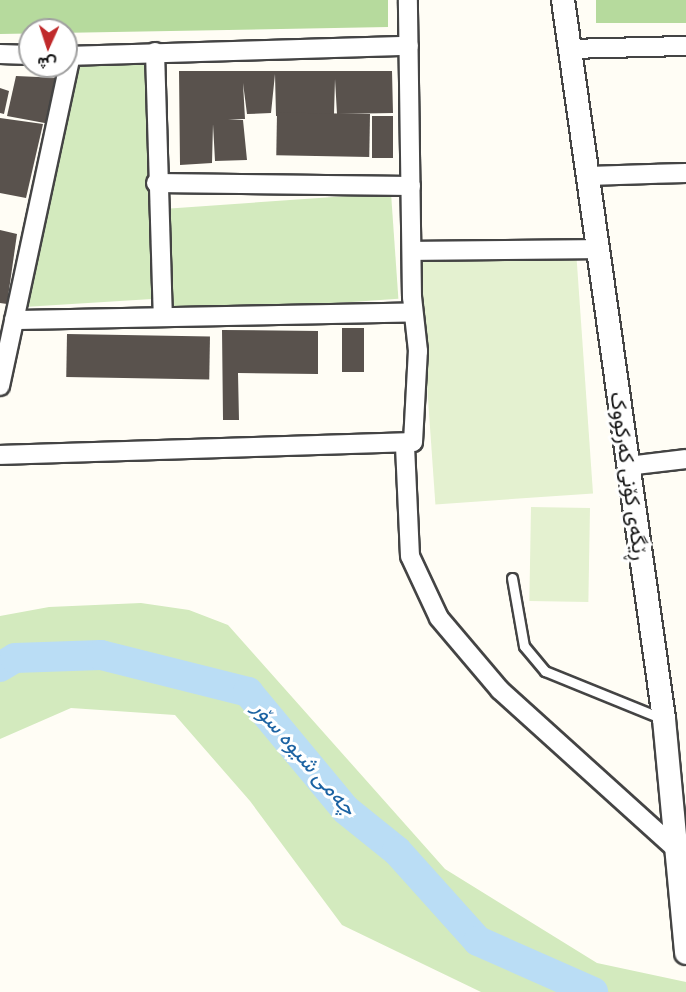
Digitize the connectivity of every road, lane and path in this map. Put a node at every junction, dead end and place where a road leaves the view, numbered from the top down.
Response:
1 (408, 0) edge
2 (563, 0) edge
3 (686, 45) edge
4 (409, 46) junction
5 (569, 49) junction
6 (155, 52) junction
7 (0, 54) edge
8 (18, 55) edge
9 (78, 56) edge
10 (64, 78) edge
11 (686, 173) edge
12 (588, 176) junction
13 (156, 183) junction
14 (411, 186) junction
15 (597, 249) junction
16 (413, 251) junction
17 (413, 312) junction
18 (163, 316) junction
19 (14, 320) junction
20 (0, 387) edge
21 (405, 446) junction
22 (0, 455) edge
23 (686, 459) edge
24 (627, 466) junction
25 (512, 578) dead end
26 (664, 719) junction
27 (680, 816) edge
28 (681, 850) edge
29 (686, 952) edge

1 - 4 street
2 - 5 street, ڕێگەی کۆنی کەرکووک
3 - 5 street
4 - 6 street
4 - 14 street
5 - 12 street, ڕێگەی کۆنی کەرکووک
6 - 9 street
6 - 13 street
7 - 8 street
10 - 19 street
11 - 12 street
12 - 15 street, ڕێگەی کۆنی کەرکووک
13 - 14 street
13 - 18 street
14 - 16 street
15 - 16 street
15 - 24 street, ڕێگەی کۆنی کەرکووک
16 - 17 street
17 - 18 street
17 - 21 street
18 - 19 street
19 - 20 street
21 - 22 street
21 - 28 street
23 - 24 street
24 - 26 street, ڕێگەی کۆنی کەرکووک
25 - 26 lane
26 - 27 street, ڕێگەی کۆنی کەرکووک
27 - 28 street, ڕێگەی کۆنی کەرکووک
28 - 29 street, ڕێگەی کۆنی کەرکووک

